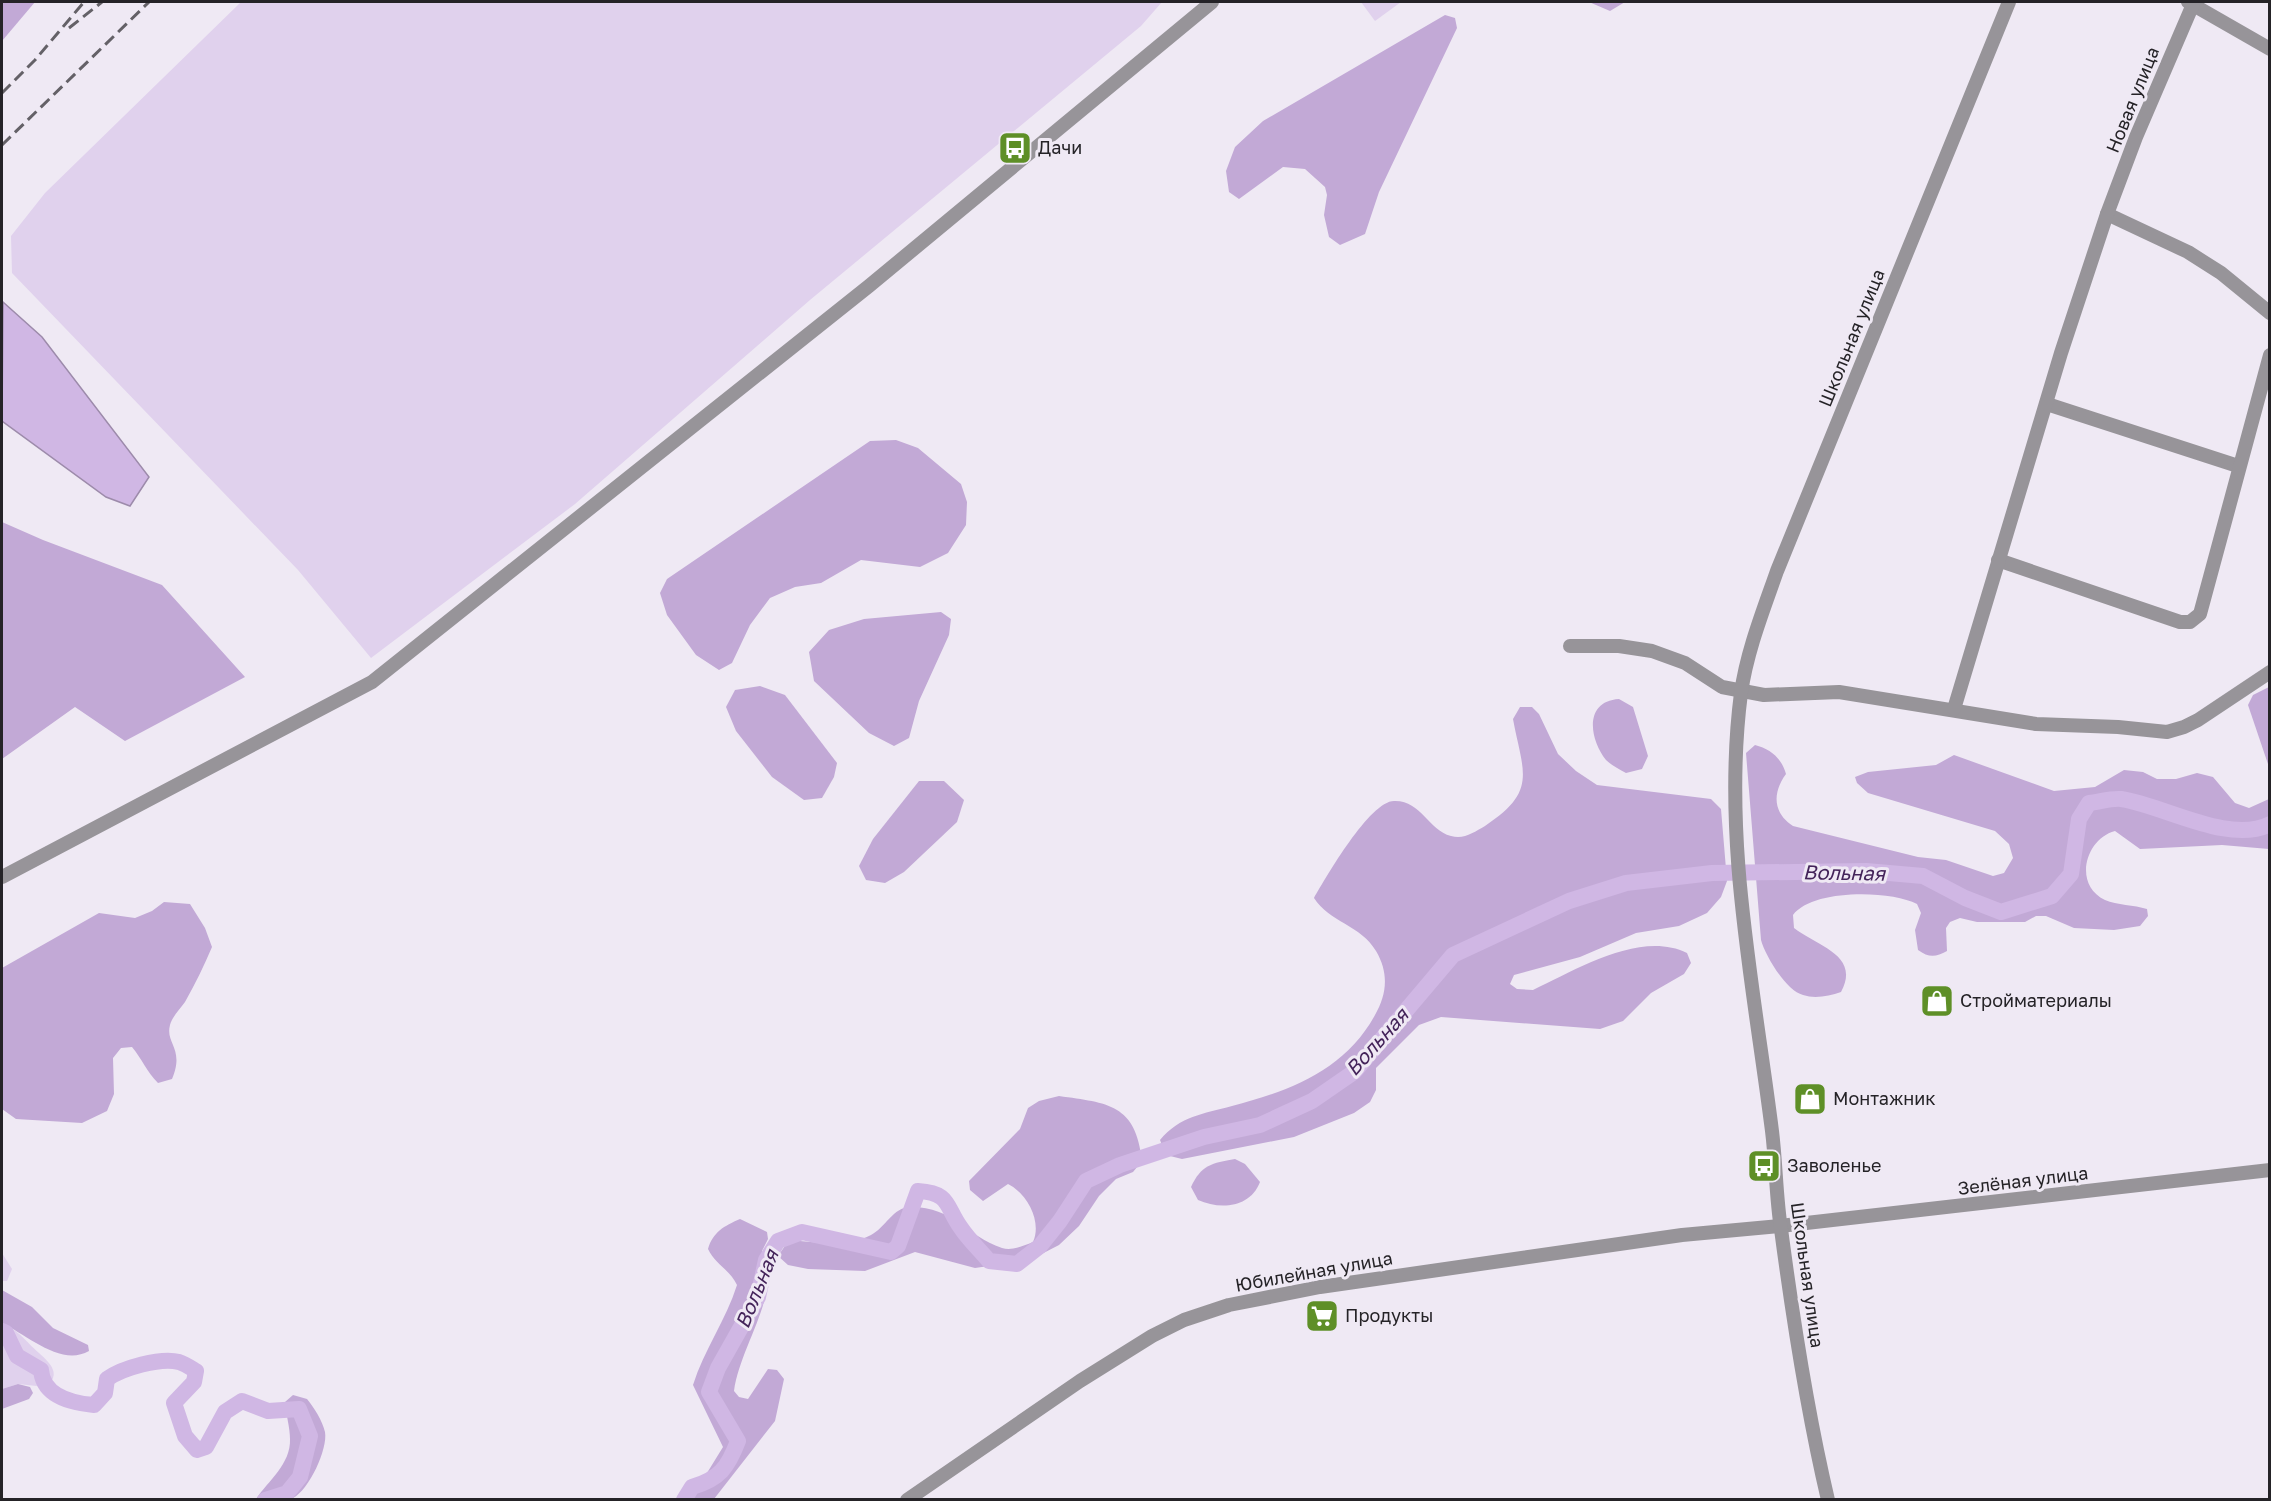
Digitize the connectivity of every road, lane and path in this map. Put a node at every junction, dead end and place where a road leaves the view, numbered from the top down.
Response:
1 (1212, 2) edge
2 (2008, 2) edge
3 (2191, 2) edge
4 (2270, 49) edge
5 (2107, 214) junction
6 (2270, 313) edge
7 (2270, 355) edge
8 (2047, 404) junction
9 (2238, 466) junction
10 (1998, 560) junction
11 (1570, 646) dead end
12 (2270, 672) edge
13 (1742, 691) junction
14 (1954, 709) junction
15 (2, 877) edge
16 (2270, 1170) edge
17 (1780, 1226) junction
18 (907, 1500) edge
19 (1828, 1500) edge

1 - 15 street
2 - 13 street, Школьная улица
3 - 4 street
3 - 5 street, Новая улица
5 - 6 street
5 - 8 street, Новая улица
7 - 9 street
8 - 9 street
8 - 10 street, Новая улица
9 - 10 street
10 - 14 street, Новая улица
11 - 13 street
12 - 14 street
13 - 14 street
13 - 17 street, Школьная улица
16 - 17 street, Зелёная улица
17 - 18 street, Юбилейная улица
17 - 19 street, Школьная улица

